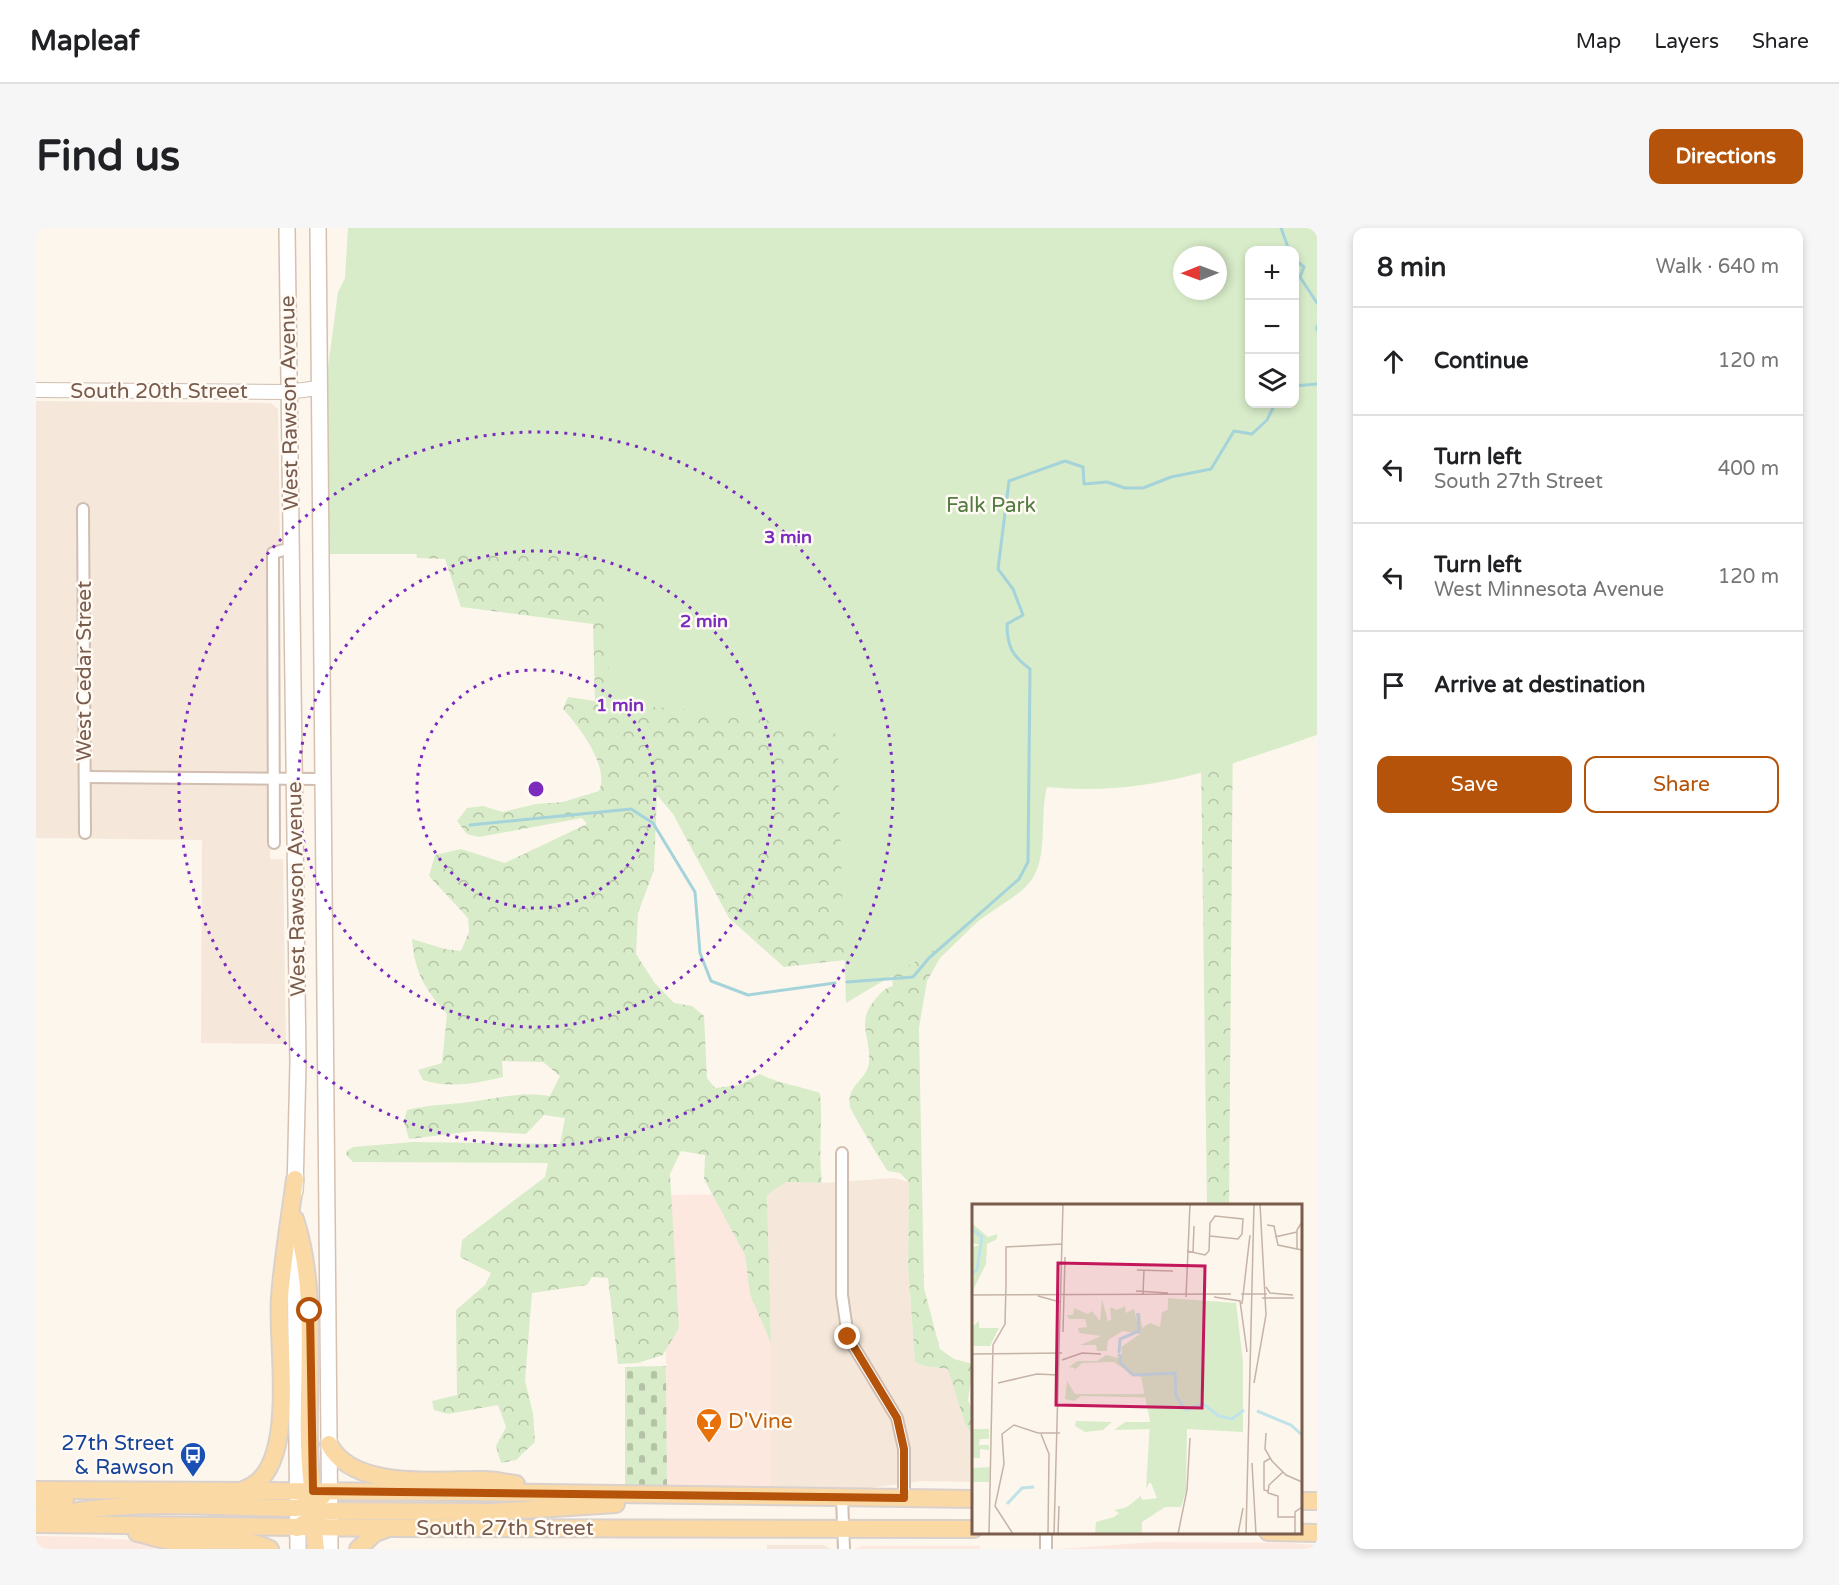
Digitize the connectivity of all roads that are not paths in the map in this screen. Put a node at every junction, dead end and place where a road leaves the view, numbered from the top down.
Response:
1 (287, 228) edge
2 (318, 228) edge
3 (318, 388) junction
4 (36, 390) edge
5 (288, 392) junction
6 (83, 509) dead end
7 (291, 548) junction
8 (85, 777) junction
9 (274, 779) junction
10 (294, 779) junction
11 (321, 779) junction
12 (85, 833) dead end
13 (274, 843) dead end
14 (298, 1063) junction
15 (325, 1064) junction
16 (842, 1153) dead end
17 (295, 1179) junction
18 (295, 1219) joint
19 (328, 1444) junction
20 (36, 1490) edge
21 (98, 1490) junction
22 (241, 1490) junction
23 (573, 1494) junction
24 (660, 1496) junction
25 (842, 1498) junction
26 (904, 1498) junction
27 (972, 1499) edge
28 (36, 1503) edge
29 (315, 1508) junction
30 (36, 1522) edge
31 (110, 1526) junction
32 (297, 1528) junction
33 (387, 1528) junction
34 (843, 1529) junction
35 (972, 1529) edge
36 (270, 1549) edge
37 (298, 1549) edge
38 (316, 1549) edge
39 (330, 1549) edge
40 (358, 1549) edge
41 (844, 1549) edge

1 - 5 main road, West Rawson Avenue
2 - 3 main road, West Rawson Avenue
3 - 5 street, South 20th Street
3 - 11 main road, West Rawson Avenue
4 - 5 street, South 20th Street
5 - 7 main road, West Rawson Avenue
6 - 8 street, West Cedar Street
7 - 9 street
7 - 10 main road, West Rawson Avenue
8 - 9 street
8 - 12 street, West Cedar Street
9 - 10 street
9 - 13 street
10 - 11 street
10 - 14 main road, West Rawson Avenue
11 - 15 main road, West Rawson Avenue
14 - 15 main road
14 - 17 main road, West Rawson Avenue
15 - 19 main road, West Rawson Avenue
16 - 26 street
17 - 18 main road, West Rawson Avenue
17 - 22 main road
18 - 29 main road
19 - 23 main road
19 - 29 main road, West Rawson Avenue
20 - 21 main road, South 27th Street
21 - 22 main road, South 27th Street
21 - 28 main road
22 - 29 main road, South 27th Street
23 - 24 main road, South 27th Street
23 - 29 main road, South 27th Street
24 - 25 main road, South 27th Street
24 - 29 main road
25 - 26 main road, South 27th Street
25 - 34 street
26 - 27 main road, South 27th Street
29 - 30 main road
29 - 32 main road, South 27th Street
29 - 33 main road, South 27th Street
29 - 38 main road
29 - 39 main road, West Rawson Avenue
30 - 31 main road, South 27th Street
31 - 32 main road, South 27th Street
31 - 36 main road
32 - 37 main road
33 - 34 main road, South 27th Street
33 - 40 main road
34 - 35 main road, South 27th Street
34 - 41 street

